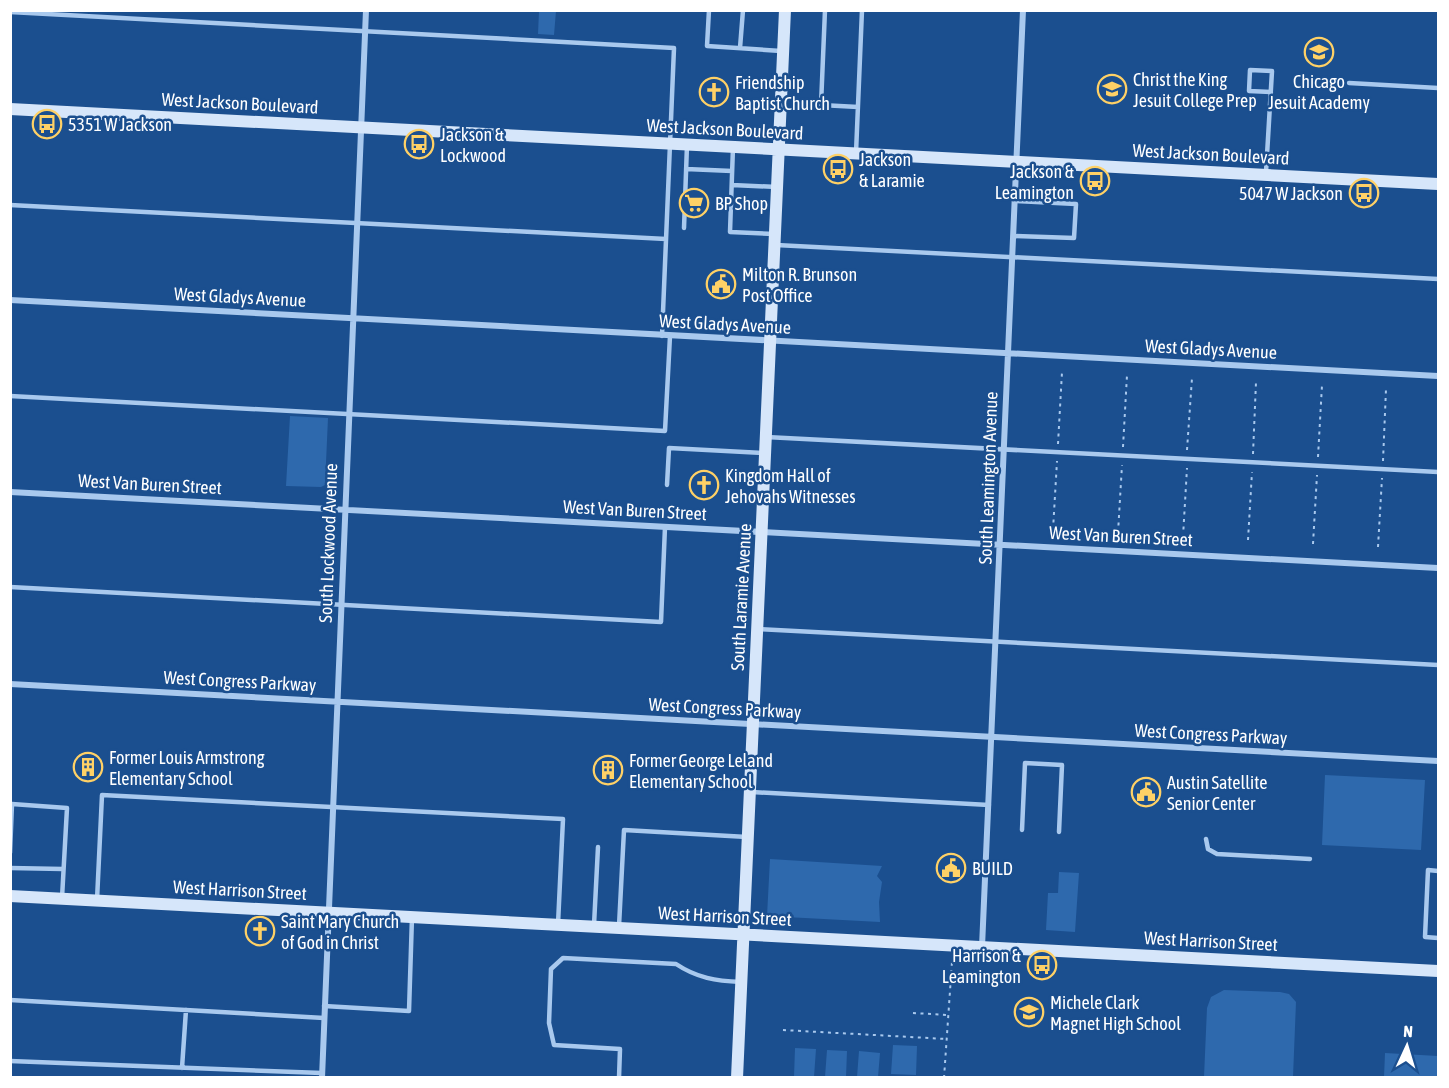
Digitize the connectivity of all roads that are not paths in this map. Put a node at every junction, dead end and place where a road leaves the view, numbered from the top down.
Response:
1 (366, 10) edge
2 (710, 10) edge
3 (743, 10) edge
4 (785, 10) edge
5 (825, 10) edge
6 (862, 10) edge
7 (1023, 10) edge
8 (10, 12) edge
9 (365, 31) junction
10 (740, 48) junction
11 (783, 51) junction
12 (1349, 83) dead end
13 (1438, 88) edge
14 (1271, 92) junction
15 (858, 107) junction
16 (10, 109) edge
17 (361, 127) junction
18 (670, 144) junction
19 (687, 145) junction
20 (733, 147) junction
21 (779, 149) junction
22 (856, 153) junction
23 (1016, 162) junction
24 (686, 169) junction
25 (732, 171) junction
26 (1266, 175) junction
27 (1438, 184) edge
28 (732, 185) junction
29 (777, 187) junction
30 (1015, 201) junction
31 (10, 205) edge
32 (357, 222) junction
33 (684, 228) dead end
34 (1013, 236) junction
35 (666, 239) junction
36 (775, 239) junction
37 (1012, 258) junction
38 (1438, 279) edge
39 (10, 300) edge
40 (353, 318) junction
41 (662, 336) junction
42 (670, 336) junction
43 (770, 342) junction
44 (1008, 354) junction
45 (1438, 376) edge
46 (10, 396) edge
47 (349, 415) junction
48 (766, 437) junction
49 (1004, 449) junction
50 (765, 453) junction
51 (1438, 472) edge
52 (667, 485) dead end
53 (10, 492) edge
54 (345, 510) junction
55 (665, 527) junction
56 (762, 532) junction
57 (1000, 545) junction
58 (1438, 568) edge
59 (10, 587) edge
60 (341, 605) junction
61 (757, 629) junction
62 (996, 641) junction
63 (1438, 665) edge
64 (10, 684) edge
65 (336, 702) junction
66 (753, 725) junction
67 (992, 737) junction
68 (1438, 761) edge
69 (750, 792) junction
70 (989, 805) junction
71 (332, 807) junction
72 (1022, 830) dead end
73 (1059, 832) dead end
74 (748, 837) junction
75 (1206, 839) dead end
76 (598, 847) dead end
77 (10, 853) edge
78 (1310, 859) dead end
79 (10, 868) edge
80 (63, 869) junction
81 (1438, 871) edge
82 (10, 896) edge
83 (62, 898) junction
84 (97, 900) junction
85 (327, 913) junction
86 (412, 917) junction
87 (558, 925) junction
88 (594, 927) junction
89 (619, 929) junction
90 (743, 935) junction
91 (1438, 938) edge
92 (982, 947) junction
93 (1438, 971) edge
94 (741, 982) junction
95 (10, 1000) edge
96 (324, 1006) junction
97 (186, 1010) junction
98 (324, 1018) junction
99 (10, 1061) edge
100 (182, 1068) junction
101 (322, 1075) edge
102 (618, 1077) edge
103 (737, 1077) edge

1 - 9 street, South Lockwood Avenue
2 - 10 lane
3 - 10 lane
4 - 11 street, South Laramie Avenue
5 - 15 lane
6 - 15 lane
7 - 23 street, South Leamington Avenue
8 - 9 lane
9 - 17 street, South Lockwood Avenue
9 - 18 lane
10 - 11 lane
11 - 21 street, South Laramie Avenue
12 - 13 lane
14 - 14 lane
14 - 26 lane
15 - 22 lane
16 - 17 street, West Jackson Boulevard
17 - 18 street, West Jackson Boulevard
17 - 32 street, South Lockwood Avenue
18 - 19 street, West Jackson Boulevard
18 - 35 lane
19 - 20 street, West Jackson Boulevard
19 - 24 lane
20 - 21 street, West Jackson Boulevard
20 - 25 lane
21 - 22 street, West Jackson Boulevard
21 - 29 street, South Laramie Avenue
22 - 23 street, West Jackson Boulevard
23 - 26 street, West Jackson Boulevard
23 - 30 street, South Leamington Avenue
24 - 25 lane
24 - 33 lane
25 - 28 lane
26 - 27 street, West Jackson Boulevard
28 - 29 lane
28 - 36 lane
29 - 36 street, South Laramie Avenue
30 - 34 street, South Leamington Avenue
30 - 34 lane
31 - 32 lane
32 - 35 lane
32 - 40 street, South Lockwood Avenue
34 - 37 street, South Leamington Avenue
35 - 41 lane
36 - 37 lane
36 - 43 street, South Laramie Avenue
37 - 38 lane
37 - 44 street, South Leamington Avenue
39 - 40 street, West Gladys Avenue
40 - 41 street, West Gladys Avenue
40 - 47 street, South Lockwood Avenue
41 - 42 street, West Gladys Avenue
42 - 43 street, West Gladys Avenue
42 - 47 lane
43 - 44 street, West Gladys Avenue
43 - 48 street, South Laramie Avenue
44 - 45 street, West Gladys Avenue
44 - 49 street, South Leamington Avenue
46 - 47 lane
47 - 54 street, South Lockwood Avenue
48 - 49 lane
48 - 50 street, South Laramie Avenue
49 - 51 lane
49 - 57 street, South Leamington Avenue
50 - 52 lane
50 - 56 street, South Laramie Avenue
53 - 54 street, West Van Buren Street
54 - 55 street, West Van Buren Street
54 - 60 street, South Lockwood Avenue
55 - 56 street, West Van Buren Street
55 - 60 lane
56 - 57 street, West Van Buren Street
56 - 61 street, South Laramie Avenue
57 - 58 street, West Van Buren Street
57 - 62 street, South Leamington Avenue
59 - 60 lane
60 - 65 street, South Lockwood Avenue
61 - 62 lane
61 - 66 street, South Laramie Avenue
62 - 63 lane
62 - 67 street, South Leamington Avenue
64 - 65 street, West Congress Parkway
65 - 66 street, West Congress Parkway
65 - 71 street, South Lockwood Avenue
66 - 67 street, West Congress Parkway
66 - 69 street, South Laramie Avenue
67 - 68 street, West Congress Parkway
67 - 70 street, South Leamington Avenue
69 - 70 lane
69 - 74 street, South Laramie Avenue
70 - 92 street, South Leamington Avenue
71 - 84 lane
71 - 85 street, South Lockwood Avenue
71 - 87 lane
72 - 73 lane
74 - 89 lane
74 - 90 street, South Laramie Avenue
75 - 78 lane
76 - 88 lane
77 - 80 lane
79 - 80 lane
80 - 83 lane
81 - 91 lane
82 - 83 street, West Harrison Street
83 - 84 street, West Harrison Street
84 - 85 street, West Harrison Street
85 - 86 street, West Harrison Street
85 - 96 street, South Lockwood Avenue
86 - 87 street, West Harrison Street
86 - 96 lane
87 - 88 street, West Harrison Street
88 - 89 street, West Harrison Street
89 - 90 street, West Harrison Street
90 - 92 street, West Harrison Street
90 - 94 street, South Laramie Avenue
92 - 93 street, West Harrison Street
94 - 102 lane
94 - 103 street, South Laramie Avenue
95 - 97 lane
96 - 98 street, South Lockwood Avenue
97 - 98 lane
97 - 100 lane
98 - 101 street, South Lockwood Avenue
99 - 100 lane
100 - 101 lane

